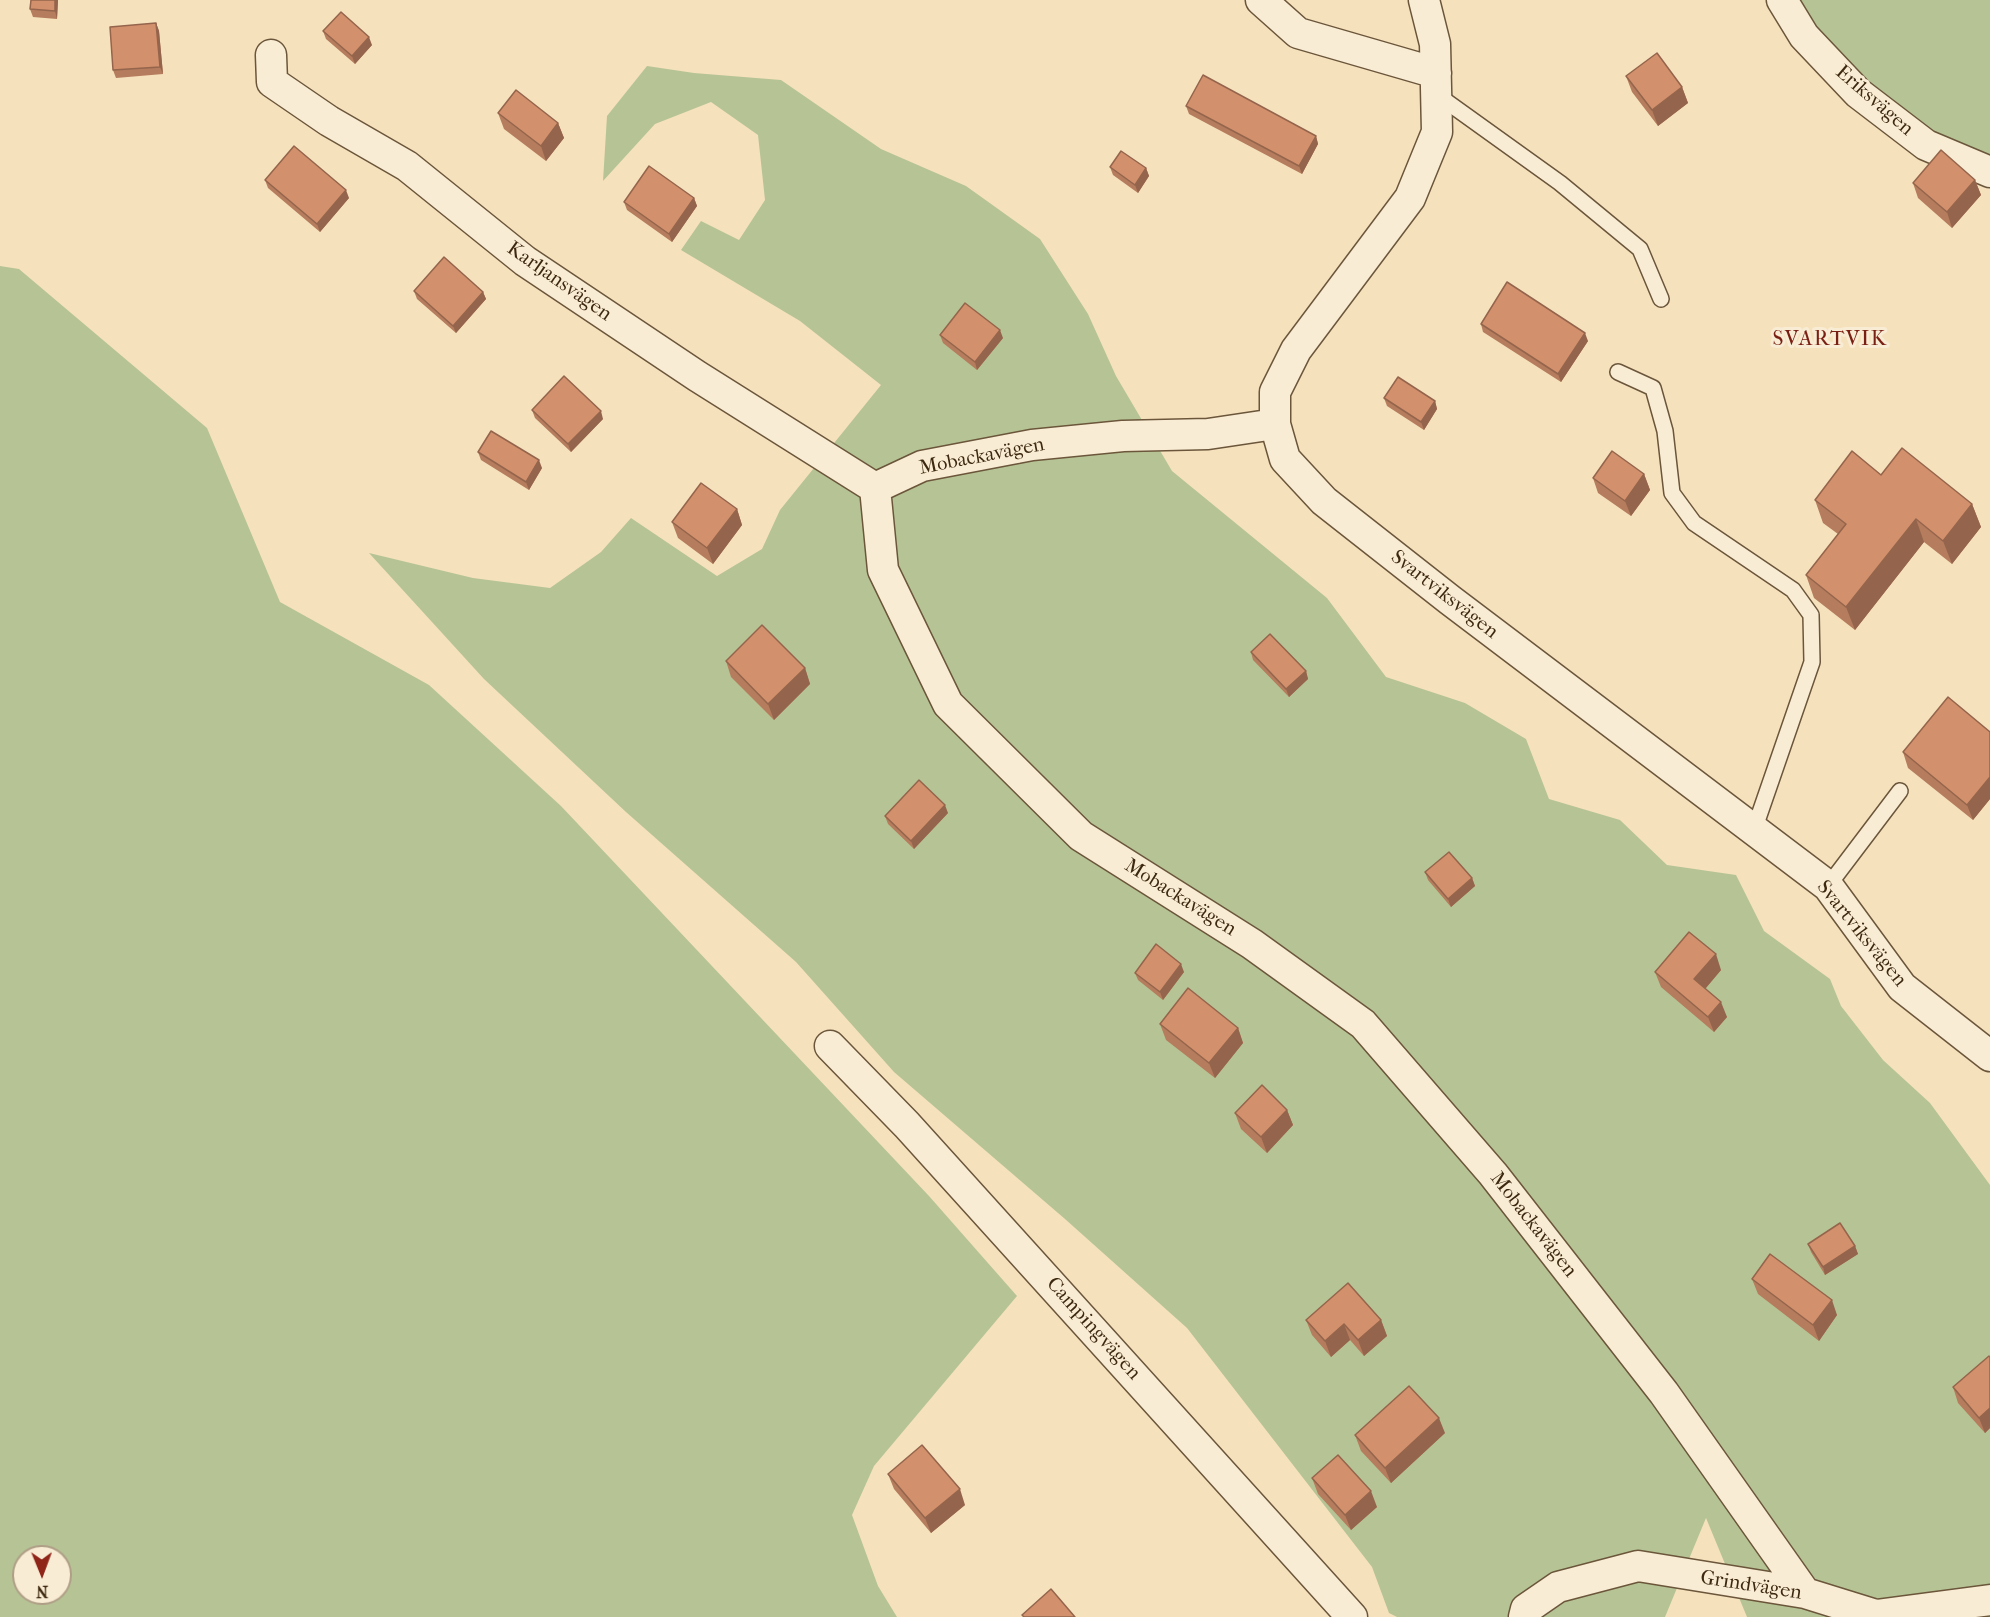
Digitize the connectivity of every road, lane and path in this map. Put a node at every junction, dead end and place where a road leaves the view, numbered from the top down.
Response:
1 (1261, 0) edge
2 (1424, 0) edge
3 (1782, 0) edge
4 (271, 55) dead end
5 (1436, 84) junction
6 (1990, 172) edge
7 (1661, 299) dead end
8 (1618, 372) dead end
9 (1275, 424) junction
10 (875, 488) junction
11 (1900, 790) dead end
12 (1754, 830) junction
13 (1828, 886) junction
14 (830, 1046) dead end
15 (1990, 1056) edge
16 (1805, 1593) junction
17 (1990, 1600) edge
18 (1352, 1617) edge
19 (1524, 1617) edge

1 - 5 street
2 - 5 street, Svartviksvägen
3 - 6 street, Eriksvägen
4 - 10 street, Karljansvägen
5 - 7 lane
5 - 9 street, Svartviksvägen
8 - 12 lane
9 - 10 street, Mobackavägen
9 - 12 street, Svartviksvägen
10 - 16 street, Mobackavägen
11 - 13 lane
12 - 13 street, Svartviksvägen
13 - 15 street, Svartviksvägen
14 - 18 street, Campingvägen
16 - 17 street, Grindvägen
16 - 19 street, Grindvägen

